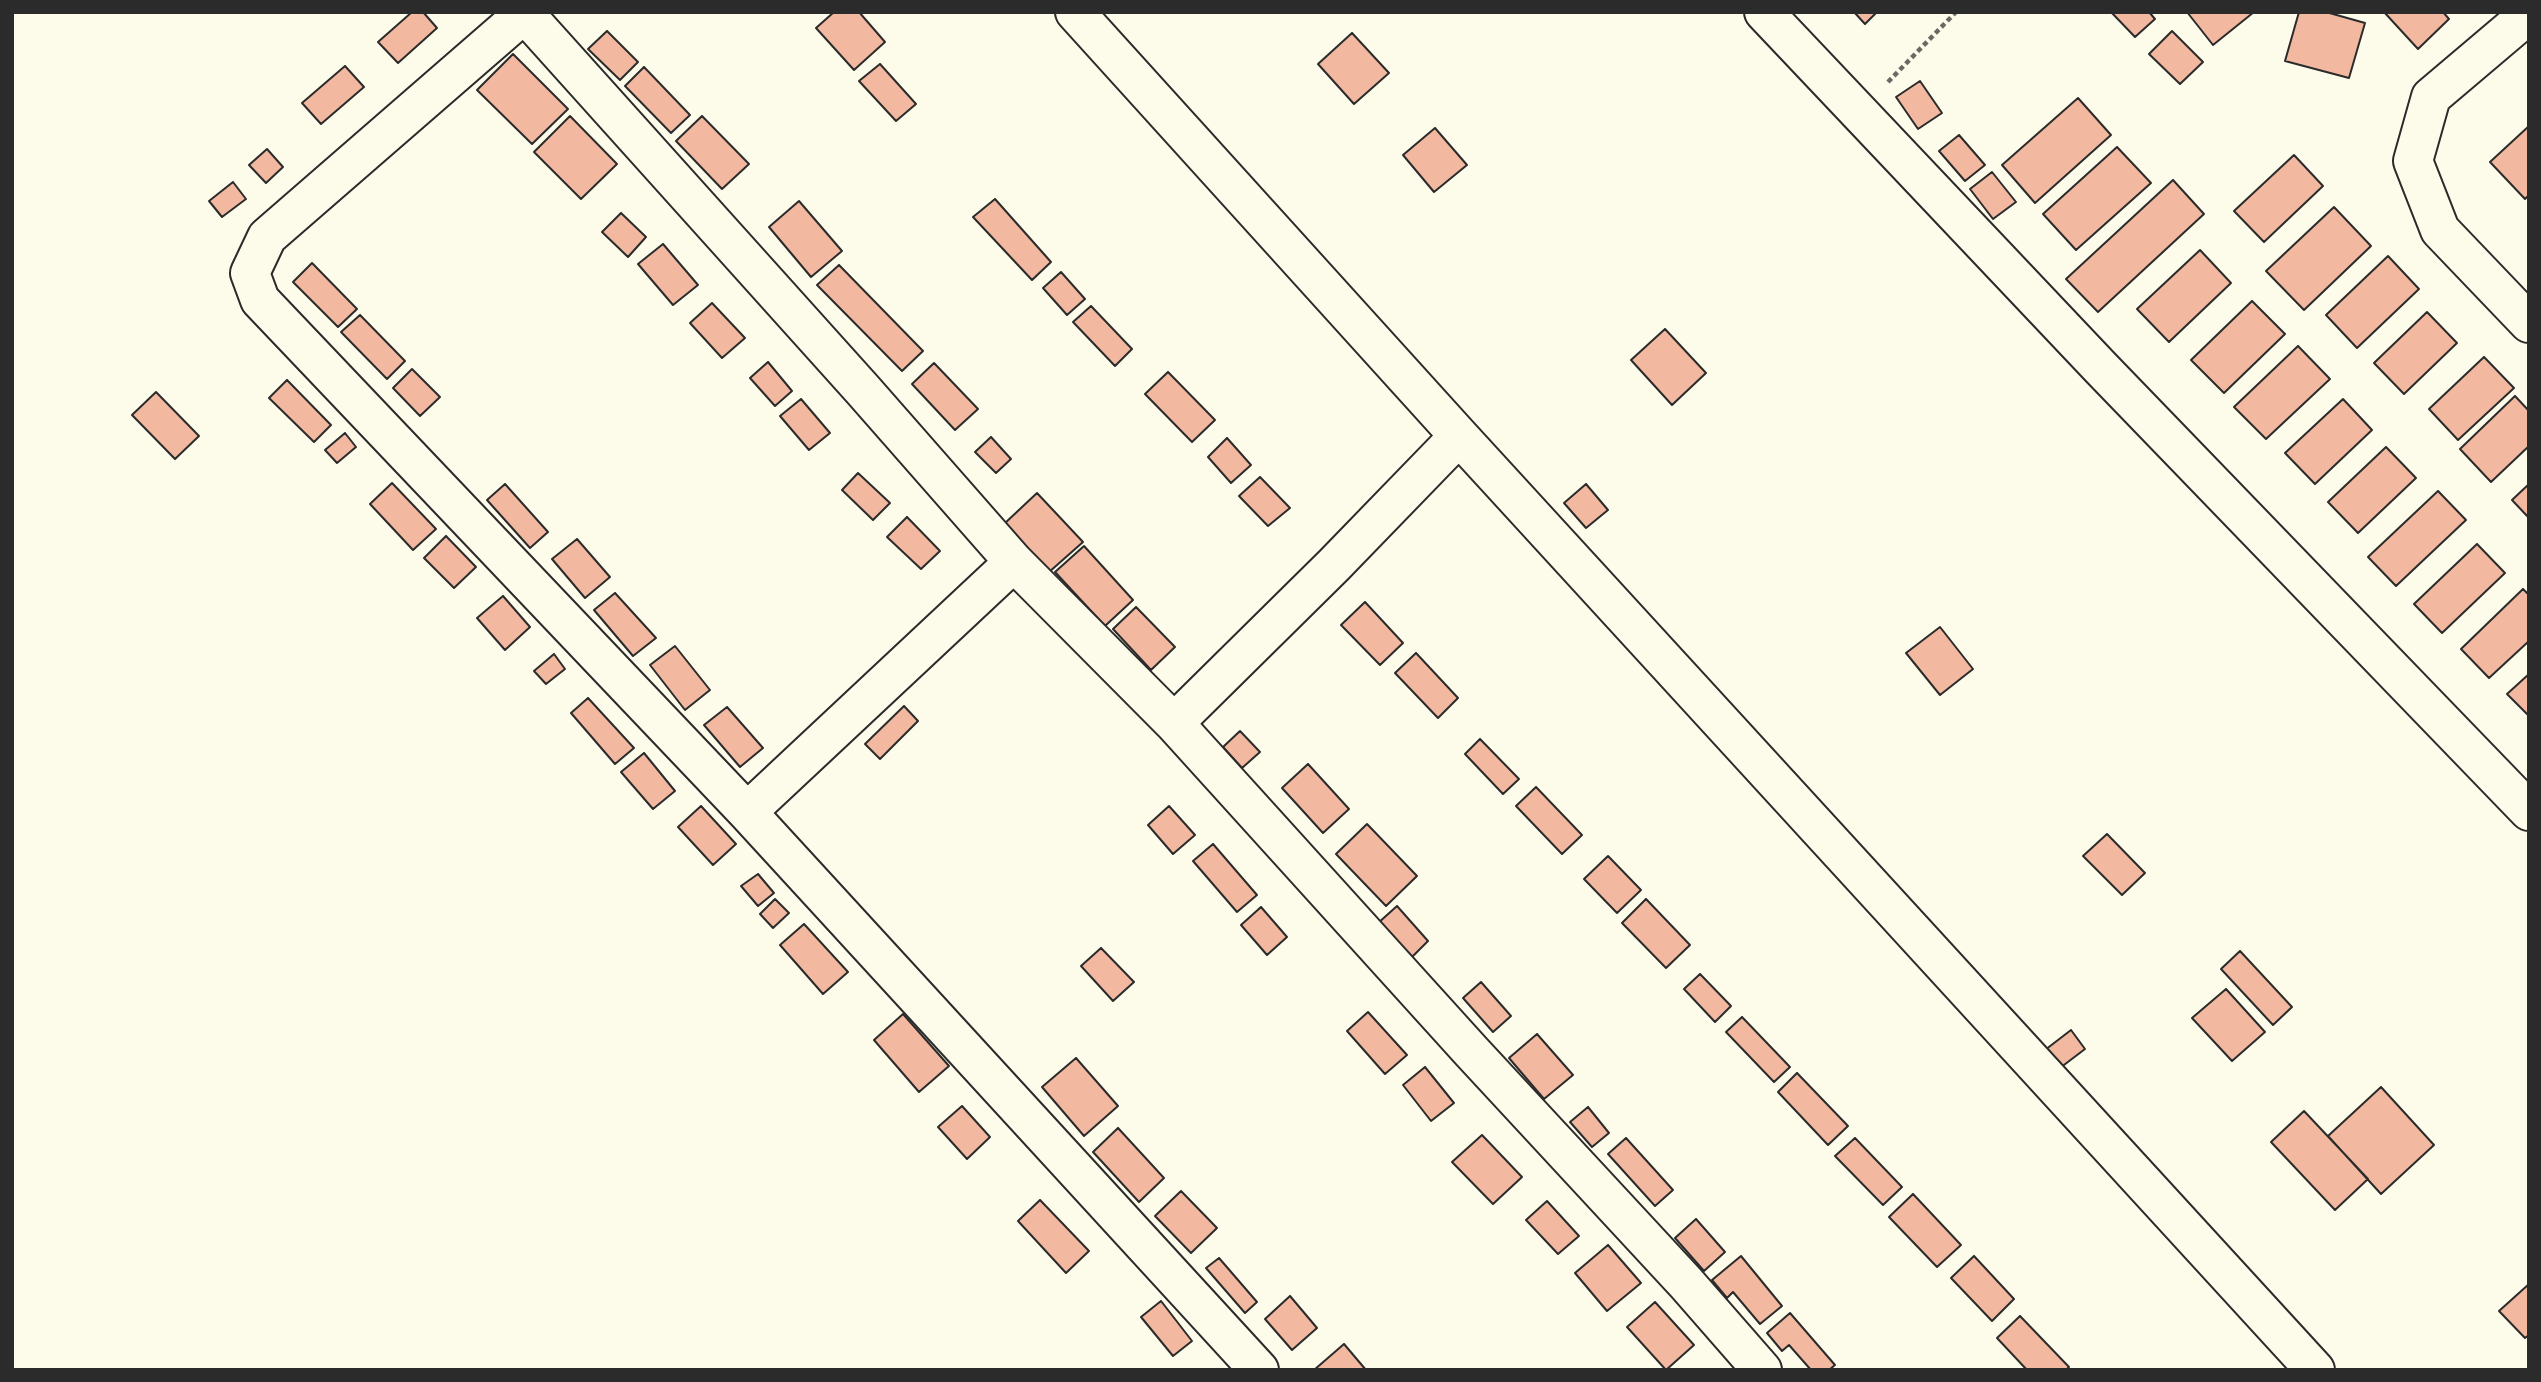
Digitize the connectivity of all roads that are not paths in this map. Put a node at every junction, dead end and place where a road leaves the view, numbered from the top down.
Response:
1 (1075, 12) edge
2 (1764, 12) edge
3 (525, 13) edge
4 (2529, 14) edge
5 (2529, 323) edge
6 (1459, 436) junction
7 (1014, 562) junction
8 (1174, 723) junction
9 (2529, 811) edge
10 (747, 812) junction
11 (1259, 1370) edge
12 (1762, 1370) edge
13 (2315, 1370) edge

1 - 6 street
2 - 9 street
3 - 7 street
3 - 10 street
4 - 5 street
6 - 8 street
6 - 13 street
7 - 8 street
7 - 10 street
8 - 12 street
10 - 11 street

